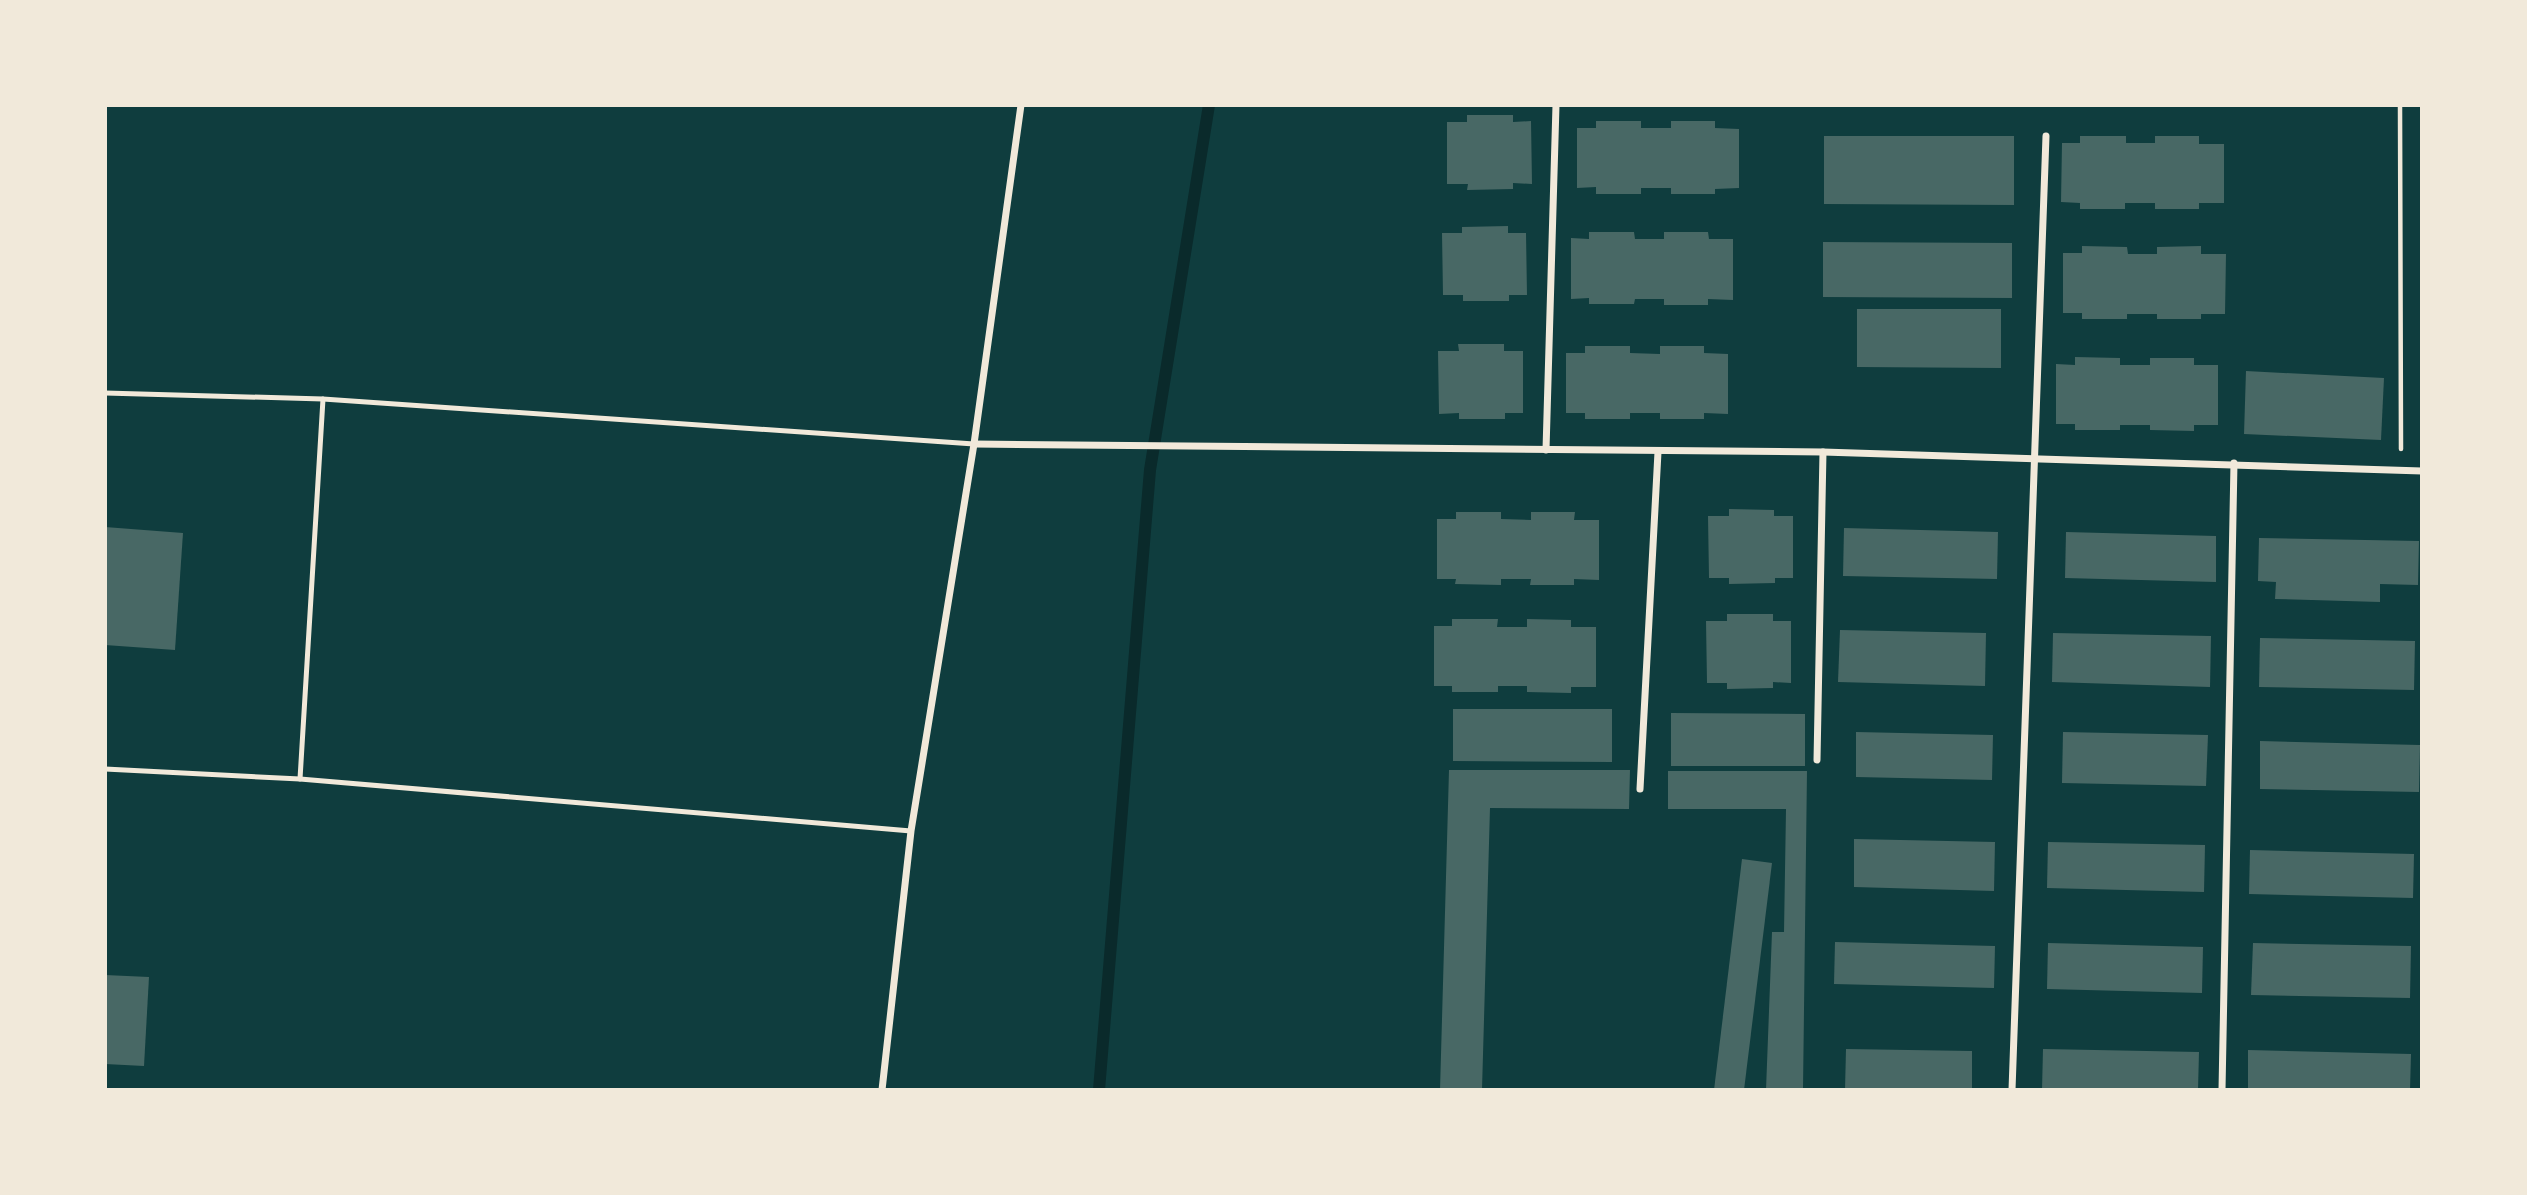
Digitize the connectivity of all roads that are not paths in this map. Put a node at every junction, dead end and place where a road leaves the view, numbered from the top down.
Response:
1 (1021, 105) edge
2 (1556, 105) edge
3 (2046, 136) dead end
4 (105, 393) edge
5 (323, 400) junction
6 (974, 444) junction
7 (1546, 450) junction
8 (1658, 452) junction
9 (1823, 452) junction
10 (2033, 458) junction
11 (2234, 463) junction
12 (2422, 471) edge
13 (1817, 760) dead end
14 (105, 768) edge
15 (300, 779) junction
16 (1640, 789) dead end
17 (911, 831) junction
18 (882, 1090) edge
19 (2012, 1090) edge
20 (2222, 1090) edge

1 - 6 street
2 - 7 street
3 - 10 street
4 - 5 lane
5 - 6 lane
5 - 15 lane
6 - 7 street
6 - 17 street
7 - 8 street
8 - 9 street
8 - 16 street
9 - 10 street
9 - 13 street
10 - 11 street
10 - 19 street
11 - 12 street
11 - 20 street
14 - 15 lane
15 - 17 lane
17 - 18 street

